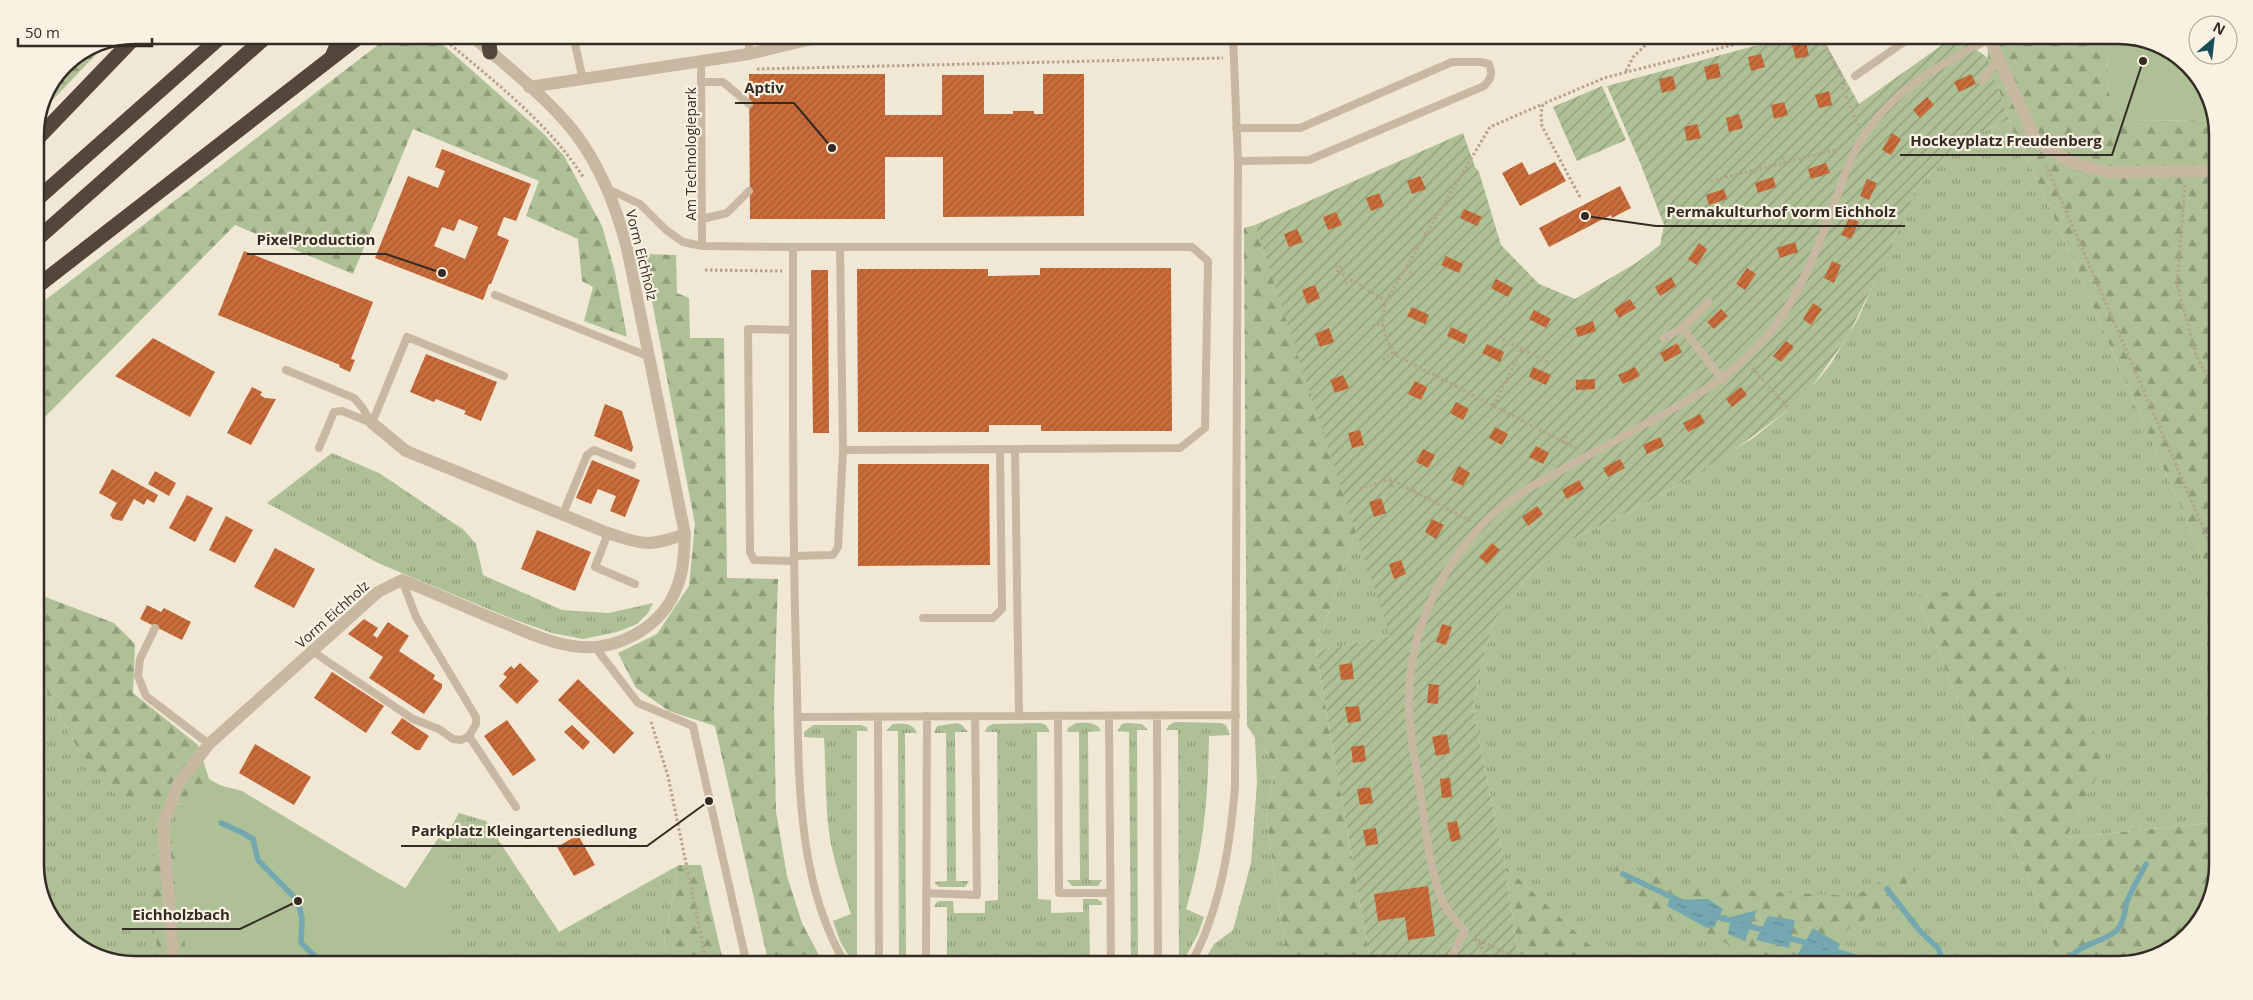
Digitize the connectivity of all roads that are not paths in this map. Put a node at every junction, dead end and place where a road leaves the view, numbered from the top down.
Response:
1 (128, 44) edge
2 (213, 44) edge
3 (258, 44) edge
4 (337, 44) edge
5 (349, 44) edge
6 (481, 44) edge
7 (489, 44) edge
8 (576, 44) edge
9 (749, 44) edge
10 (791, 44) edge
11 (1233, 44) edge
12 (1901, 44) edge
13 (1977, 44) edge
14 (1992, 44) edge
15 (490, 52) junction
16 (750, 54) junction
17 (331, 59) junction
18 (2000, 60) junction
19 (701, 61) junction
20 (1855, 76) dead end
21 (583, 80) junction
22 (1982, 80) dead end
23 (702, 82) junction
24 (529, 87) junction
25 (749, 104) dead end
26 (1236, 128) junction
27 (44, 131) edge
28 (1238, 161) junction
29 (2209, 171) edge
30 (608, 189) junction
31 (750, 191) dead end
32 (44, 194) edge
33 (702, 220) junction
34 (44, 234) edge
35 (702, 246) junction
36 (789, 247) junction
37 (840, 247) junction
38 (44, 281) edge
39 (495, 295) dead end
40 (1708, 302) dead end
41 (1682, 328) junction
42 (793, 330) junction
43 (1664, 338) dead end
44 (650, 357) junction
45 (286, 370) dead end
46 (504, 376) dead end
47 (1723, 380) junction
48 (372, 423) junction
49 (319, 448) dead end
50 (1015, 449) junction
51 (843, 450) junction
52 (1000, 450) junction
53 (632, 466) dead end
54 (563, 514) junction
55 (608, 534) junction
56 (685, 534) junction
57 (794, 558) junction
58 (402, 580) junction
59 (635, 584) dead end
60 (923, 618) dead end
61 (154, 628) dead end
62 (595, 647) junction
63 (312, 651) junction
64 (1236, 715) junction
65 (928, 716) junction
66 (975, 716) junction
67 (1019, 716) junction
68 (1058, 716) junction
69 (1109, 716) junction
70 (1157, 716) junction
71 (798, 717) junction
72 (878, 717) junction
73 (469, 736) junction
74 (209, 744) junction
75 (516, 807) dead end
76 (1110, 892) junction
77 (926, 893) junction
78 (173, 956) edge
79 (745, 956) edge
80 (841, 956) edge
81 (879, 956) edge
82 (926, 956) edge
83 (1111, 956) edge
84 (1158, 956) edge
85 (1195, 956) edge
86 (1452, 956) edge

1 - 27 highway
2 - 32 highway
3 - 34 highway
4 - 17 highway
5 - 17 highway
6 - 15 street, Vorm Eichholz
7 - 15 highway
8 - 21 lane
9 - 16 lane
10 - 16 street
11 - 26 lane
12 - 20 lane
13 - 47 lane
14 - 18 street
15 - 24 street, Vorm Eichholz
16 - 19 street
17 - 38 highway
18 - 22 lane
18 - 29 street
19 - 21 street
19 - 23 lane, Am Technologiepark
21 - 24 street
23 - 25 lane
23 - 33 lane, Am Technologiepark
24 - 30 street, Vorm Eichholz
26 - 28 lane
26 - 28 lane
28 - 64 lane
30 - 35 lane
30 - 44 street, Vorm Eichholz
31 - 33 lane
33 - 35 lane, Am Technologiepark
35 - 36 lane
36 - 37 lane
36 - 42 lane
37 - 50 lane
37 - 51 lane
39 - 44 lane
40 - 41 lane
41 - 43 lane
41 - 47 lane
42 - 57 lane
42 - 57 lane
44 - 56 street, Vorm Eichholz
45 - 48 lane
46 - 48 lane
47 - 86 lane
48 - 49 lane
48 - 54 street
50 - 52 lane
50 - 67 lane
51 - 52 lane
51 - 57 lane
52 - 60 lane
53 - 54 lane
54 - 55 street
55 - 56 street
55 - 59 lane
56 - 62 street, Vorm Eichholz
57 - 71 lane
58 - 62 street, Vorm Eichholz
58 - 63 street, Vorm Eichholz
58 - 73 lane
61 - 74 lane
62 - 79 lane
63 - 73 lane
63 - 74 street, Vorm Eichholz
64 - 70 lane
64 - 85 lane
65 - 66 lane
65 - 72 lane
65 - 77 lane
66 - 67 lane
66 - 77 lane
67 - 68 lane
68 - 69 lane
68 - 76 lane
69 - 70 lane
69 - 76 lane
70 - 84 lane
71 - 72 lane
71 - 80 lane
72 - 81 lane
73 - 75 lane
74 - 78 street, Vorm Eichholz
76 - 83 lane
77 - 82 lane

